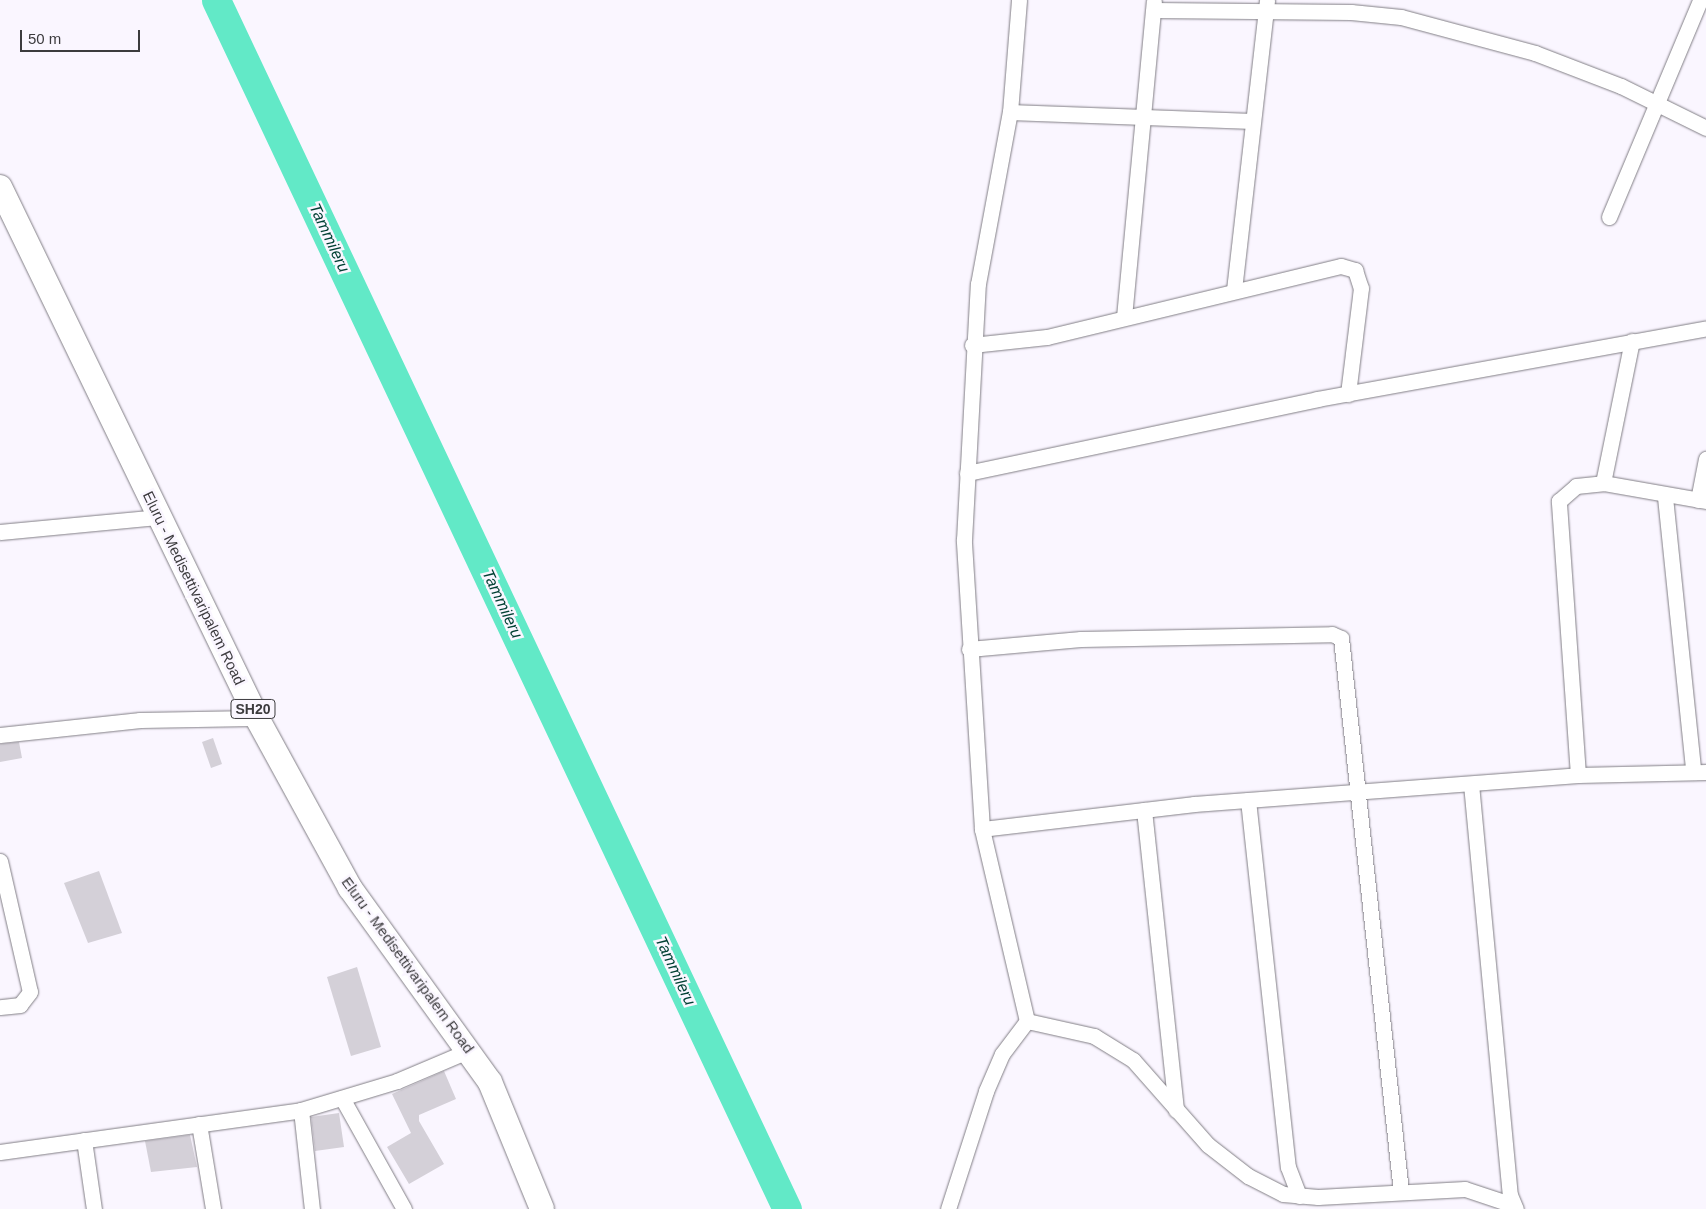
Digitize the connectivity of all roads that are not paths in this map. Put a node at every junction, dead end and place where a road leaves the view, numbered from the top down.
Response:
1 (1019, 0) edge
2 (1700, 0) edge
3 (1154, 5) edge
4 (1266, 5) edge
5 (1658, 105) junction
6 (1010, 112) junction
7 (1140, 117) junction
8 (1252, 121) junction
9 (1706, 128) edge
10 (0, 187) edge
11 (1609, 217) dead end
12 (1234, 290) junction
13 (1124, 317) junction
14 (1706, 328) edge
15 (1632, 341) junction
16 (972, 345) junction
17 (1348, 394) junction
18 (1706, 459) edge
19 (967, 473) junction
20 (1604, 483) junction
21 (1665, 497) junction
22 (1702, 500) edge
23 (160, 517) junction
24 (0, 532) edge
25 (969, 649) junction
26 (257, 718) junction
27 (0, 735) edge
28 (1699, 771) edge
29 (1578, 775) junction
30 (1471, 784) junction
31 (1361, 792) junction
32 (1248, 800) junction
33 (1144, 810) junction
34 (982, 829) junction
35 (0, 861) edge
36 (0, 1007) edge
37 (1027, 1021) junction
38 (470, 1050) junction
39 (342, 1098) junction
40 (301, 1110) junction
41 (1176, 1110) junction
42 (199, 1124) junction
43 (84, 1140) junction
44 (0, 1152) edge
45 (1401, 1192) junction
46 (1299, 1196) junction
47 (1514, 1207) edge
48 (94, 1209) edge
49 (213, 1209) edge
50 (312, 1209) edge
51 (404, 1209) edge
52 (542, 1209) edge
53 (948, 1209) edge

1 - 6 street
2 - 5 street
3 - 4 street
3 - 7 street
4 - 5 street
4 - 8 street
5 - 9 street
5 - 11 street
6 - 7 street
6 - 16 street
7 - 8 street
7 - 13 street
8 - 12 street
10 - 23 main road, Eluru - Medisettivaripalem Road / SH20
12 - 13 street
12 - 17 street
13 - 16 street
14 - 15 street
15 - 17 street
15 - 20 street
16 - 19 street
17 - 19 street
18 - 22 street
19 - 25 street
20 - 21 street
20 - 29 street
21 - 22 street
21 - 28 street
23 - 24 street
23 - 26 main road, Eluru - Medisettivaripalem Road / SH20
25 - 31 street
25 - 34 street
26 - 27 street
26 - 38 main road, Eluru - Medisettivaripalem Road / SH20
28 - 29 street
29 - 30 street
30 - 31 street
30 - 47 street
31 - 32 street
31 - 45 street
32 - 33 street
32 - 46 street
33 - 34 street
33 - 41 street
34 - 37 street
35 - 36 street
37 - 41 street
37 - 53 street
38 - 39 street
38 - 52 main road, Eluru - Medisettivaripalem Road / SH20
39 - 40 street
39 - 51 street
40 - 42 street
40 - 50 street
41 - 46 street
42 - 43 street
42 - 49 street
43 - 44 street
43 - 48 street
45 - 46 street
45 - 47 street

